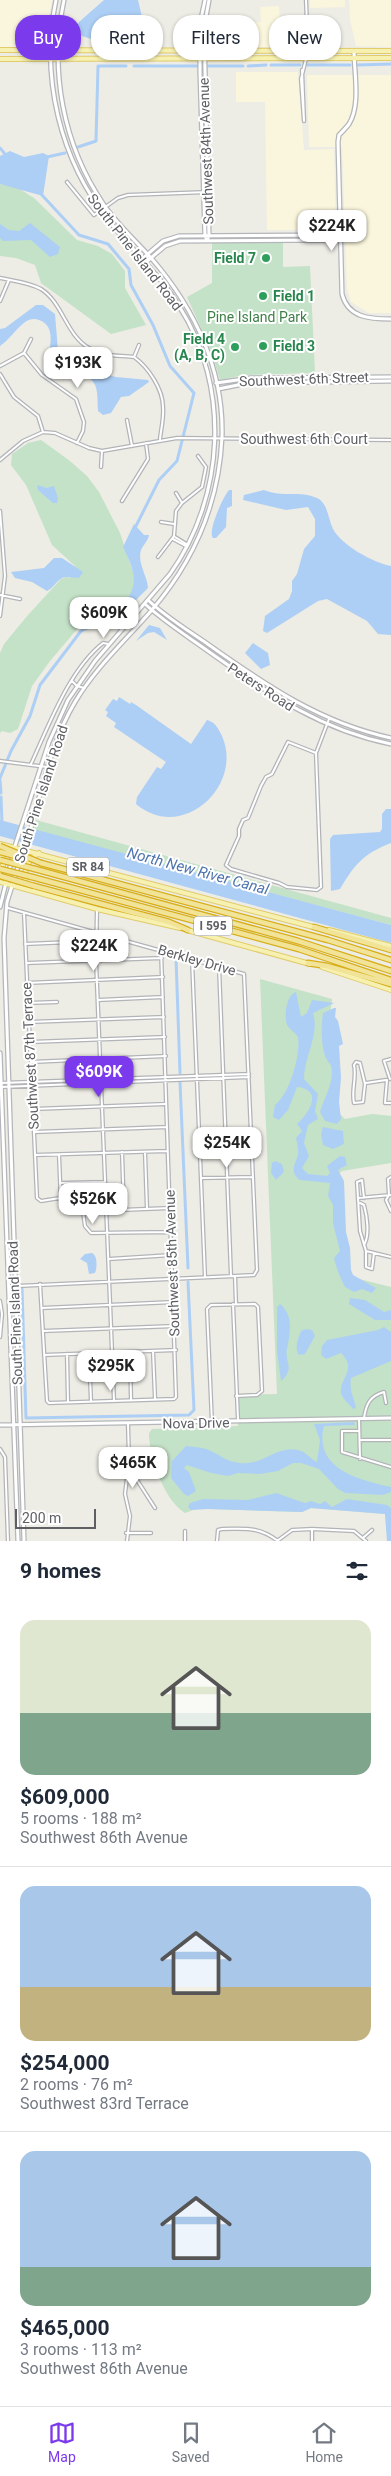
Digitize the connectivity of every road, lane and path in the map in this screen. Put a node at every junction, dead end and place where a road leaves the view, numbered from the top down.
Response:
1 (56, 0) edge
2 (64, 0) edge
3 (205, 0) edge
4 (209, 0) edge
5 (306, 0) edge
6 (53, 15) edge
7 (61, 15) edge
8 (201, 15) edge
9 (206, 15) edge
10 (307, 15) edge
11 (0, 50) edge
12 (15, 50) edge
13 (81, 50) edge
14 (341, 50) edge
15 (354, 50) junction
16 (173, 51) edge
17 (391, 51) edge
18 (81, 58) edge
19 (341, 58) edge
20 (354, 58) junction
21 (391, 58) edge
22 (0, 59) edge
23 (15, 59) edge
24 (173, 59) edge
25 (51, 60) edge
26 (58, 60) edge
27 (202, 60) edge
28 (202, 60) edge
29 (304, 60) edge
30 (303, 95) junction
31 (206, 135) junction
32 (203, 139) junction
33 (206, 158) junction
34 (67, 182) dead end
35 (206, 192) junction
36 (106, 207) junction
37 (101, 210) junction
38 (207, 236) junction
39 (308, 236) junction
40 (341, 238) junction
41 (207, 240) junction
42 (307, 240) junction
43 (147, 254) junction
44 (150, 257) junction
45 (142, 259) junction
46 (145, 263) junction
47 (0, 278) edge
48 (9, 280) junction
49 (0, 302) edge
50 (190, 312) junction
51 (184, 315) junction
52 (391, 319) edge
53 (31, 339) dead end
54 (140, 345) dead end
55 (24, 353) junction
56 (134, 357) junction
57 (0, 366) edge
58 (0, 374) edge
59 (391, 376) edge
60 (391, 381) edge
61 (216, 383) junction
62 (218, 388) junction
63 (127, 420) dead end
64 (44, 432) junction
65 (218, 438) junction
66 (160, 439) junction
67 (391, 440) edge
68 (77, 443) junction
69 (146, 443) junction
70 (132, 446) junction
71 (102, 451) junction
72 (198, 456) dead end
73 (0, 460) edge
74 (101, 467) dead end
75 (176, 493) dead end
76 (122, 501) dead end
77 (182, 503) junction
78 (0, 511) edge
79 (161, 522) dead end
80 (174, 524) junction
81 (197, 526) junction
82 (173, 538) junction
83 (198, 542) junction
84 (187, 546) junction
85 (158, 557) dead end
86 (0, 595) edge
87 (4, 596) junction
88 (20, 599) dead end
89 (148, 600) junction
90 (145, 604) junction
91 (155, 606) junction
92 (152, 610) junction
93 (0, 616) edge
94 (110, 645) junction
95 (72, 681) junction
96 (78, 685) junction
97 (84, 688) junction
98 (329, 719) junction
99 (327, 725) junction
100 (391, 738) edge
101 (391, 744) edge
102 (316, 754) junction
103 (1, 761) edge
104 (31, 764) junction
105 (42, 765) junction
106 (49, 767) junction
107 (0, 848) edge
108 (15, 848) junction
109 (25, 848) junction
110 (39, 853) junction
111 (0, 860) edge
112 (0, 869) edge
113 (0, 875) edge
114 (0, 882) edge
115 (5, 884) junction
116 (11, 885) junction
117 (33, 888) junction
118 (0, 907) edge
119 (6, 907) junction
120 (97, 909) junction
121 (24, 912) junction
122 (314, 927) junction
123 (0, 929) edge
124 (188, 930) junction
125 (95, 932) junction
126 (4, 938) junction
127 (96, 940) junction
128 (25, 944) junction
129 (391, 946) edge
130 (162, 949) junction
131 (391, 950) edge
132 (162, 958) junction
133 (192, 959) junction
134 (391, 959) edge
135 (96, 960) junction
136 (26, 963) junction
137 (308, 963) junction
138 (219, 966) junction
139 (391, 971) edge
140 (163, 977) junction
141 (97, 980) junction
142 (391, 980) edge
143 (0, 981) edge
144 (5, 981) junction
145 (26, 983) junction
146 (391, 984) edge
147 (391, 990) edge
148 (164, 997) junction
149 (98, 1000) junction
150 (57, 1002) dead end
151 (27, 1003) junction
152 (164, 1017) junction
153 (99, 1020) junction
154 (28, 1022) junction
155 (165, 1037) junction
156 (100, 1039) junction
157 (29, 1042) junction
158 (0, 1053) edge
159 (166, 1056) junction
160 (101, 1059) junction
161 (391, 1059) edge
162 (30, 1062) junction
163 (249, 1075) junction
164 (223, 1076) junction
165 (197, 1077) junction
166 (166, 1078) junction
167 (389, 1079) edge
168 (101, 1081) junction
169 (31, 1082) junction
170 (8, 1084) junction
171 (365, 1084) junction
172 (1, 1085) edge
173 (32, 1086) junction
174 (391, 1103) edge
175 (165, 1104) junction
176 (102, 1106) junction
177 (33, 1109) junction
178 (167, 1127) junction
179 (103, 1130) junction
180 (34, 1132) junction
181 (168, 1151) junction
182 (122, 1152) junction
183 (145, 1152) junction
184 (104, 1153) junction
185 (58, 1154) junction
186 (35, 1155) junction
187 (253, 1176) junction
188 (227, 1177) junction
189 (391, 1177) edge
190 (202, 1178) junction
191 (105, 1182) junction
192 (60, 1183) junction
193 (390, 1195) edge
194 (60, 1198) junction
195 (358, 1198) junction
196 (364, 1198) junction
197 (359, 1203) junction
198 (170, 1208) junction
199 (147, 1209) junction
200 (124, 1210) junction
201 (106, 1211) junction
202 (391, 1211) edge
203 (84, 1212) junction
204 (171, 1232) junction
205 (107, 1234) junction
206 (364, 1245) junction
207 (366, 1251) junction
208 (374, 1253) junction
209 (172, 1255) junction
210 (391, 1256) edge
211 (109, 1258) junction
212 (231, 1276) junction
213 (235, 1276) junction
214 (205, 1277) junction
215 (173, 1279) junction
216 (110, 1282) junction
217 (40, 1284) junction
218 (14, 1286) junction
219 (0, 1301) edge
220 (174, 1302) junction
221 (234, 1304) junction
222 (110, 1305) junction
223 (42, 1308) junction
224 (175, 1326) junction
225 (111, 1328) junction
226 (43, 1331) junction
227 (0, 1337) edge
228 (176, 1350) junction
229 (153, 1351) junction
230 (112, 1352) junction
231 (130, 1352) junction
232 (89, 1353) junction
233 (67, 1354) junction
234 (44, 1355) junction
235 (236, 1396) junction
236 (155, 1399) junction
237 (114, 1400) junction
238 (131, 1400) junction
239 (91, 1401) junction
240 (68, 1402) junction
241 (386, 1403) dead end
242 (359, 1418) junction
243 (364, 1418) junction
244 (391, 1418) edge
245 (238, 1422) junction
246 (212, 1423) junction
247 (128, 1424) junction
248 (14, 1425) junction
249 (19, 1425) junction
250 (0, 1426) edge
251 (360, 1430) junction
252 (360, 1440) junction
253 (391, 1440) edge
254 (1, 1450) edge
255 (360, 1459) junction
256 (129, 1461) junction
257 (391, 1467) edge
258 (155, 1508) dead end
259 (312, 1529) junction
260 (185, 1530) dead end
261 (372, 1530) dead end
262 (126, 1533) junction
263 (152, 1533) dead end
264 (364, 1537) junction
265 (8, 1541) edge
266 (18, 1541) edge
267 (24, 1541) edge
268 (127, 1541) edge
269 (185, 1541) edge
270 (217, 1541) edge
271 (278, 1541) edge
272 (312, 1541) edge
273 (366, 1541) edge

1 - 6 main road, South Pine Island Road
2 - 7 main road, South Pine Island Road
3 - 8 main road
4 - 9 main road
5 - 10 street
11 - 12 main road
13 - 16 main road
14 - 15 main road
15 - 17 main road
15 - 20 main road
18 - 24 main road
19 - 20 main road
20 - 21 main road
20 - 40 main road
22 - 23 main road
25 - 37 main road, South Pine Island Road
26 - 36 main road, South Pine Island Road
27 - 31 main road, Southwest 84th Avenue
28 - 32 main road, Southwest 84th Avenue
29 - 30 street
30 - 30 street
31 - 32 main road
31 - 33 main road, Southwest 84th Avenue
32 - 33 main road
32 - 35 main road, Southwest 84th Avenue
33 - 35 main road, Southwest 84th Avenue
34 - 37 street
35 - 36 street
35 - 38 main road, Southwest 84th Avenue
36 - 37 street
36 - 43 main road, South Pine Island Road
37 - 45 main road, South Pine Island Road
38 - 39 main road
38 - 41 main road, Southwest 84th Avenue
38 - 43 main road
39 - 40 main road
39 - 42 main road
40 - 42 main road
40 - 52 main road
41 - 42 main road
41 - 44 main road
43 - 44 main road, South Pine Island Road
43 - 45 main road
44 - 46 main road
44 - 50 main road, South Pine Island Road
45 - 46 main road, South Pine Island Road
46 - 51 main road, South Pine Island Road
47 - 48 street
48 - 49 street
48 - 56 street
50 - 51 main road
50 - 61 main road, South Pine Island Road
51 - 65 main road, South Pine Island Road
53 - 55 street
54 - 56 street
55 - 57 street
55 - 68 street
56 - 66 street
58 - 64 street
59 - 61 main road, Southwest 6th Street
60 - 62 main road, Southwest 6th Street
61 - 62 main road, South Pine Island Road
62 - 65 main road, South Pine Island Road
63 - 70 street
64 - 68 street
64 - 73 street
65 - 66 street, Southwest 6th Court
65 - 67 street, Southwest 6th Court
65 - 81 main road, South Pine Island Road
65 - 83 main road, South Pine Island Road
66 - 69 street, Southwest 6th Court
68 - 71 street
69 - 70 street, Southwest 6th Court
69 - 76 street
70 - 71 street, Southwest 6th Court
71 - 74 street
72 - 77 street
75 - 77 street
77 - 80 street
78 - 87 street
79 - 80 street
80 - 82 street
81 - 83 main road
81 - 84 main road, South Pine Island Road
82 - 84 street
82 - 85 street
83 - 91 main road, South Pine Island Road
84 - 89 main road, South Pine Island Road
86 - 87 street
87 - 88 street
87 - 93 street
89 - 90 main road, South Pine Island Road
89 - 91 main road, Peters Road
90 - 92 main road, Peters Road
90 - 94 main road, South Pine Island Road
91 - 92 main road, South Pine Island Road
91 - 98 main road, Peters Road
92 - 97 main road, South Pine Island Road
92 - 99 main road, Peters Road
94 - 95 street
94 - 96 main road, South Pine Island Road
95 - 96 street
95 - 104 street
96 - 97 street
96 - 105 main road, South Pine Island Road
97 - 106 main road, South Pine Island Road
98 - 99 street
98 - 100 main road, Peters Road
99 - 101 main road, Peters Road
99 - 102 street
102 - 102 street
103 - 104 street
104 - 105 street
105 - 106 street
105 - 108 main road, South Pine Island Road
106 - 109 main road, South Pine Island Road
107 - 108 main road, SR 84
107 - 113 main road
107 - 134 highway, I 595, bridge
108 - 109 main road, SR 84
108 - 115 main road, South Pine Island Road
109 - 110 main road, SR 84
109 - 116 main road, South Pine Island Road
110 - 117 main road
110 - 122 main road, SR 84
111 - 139 highway, bridge
112 - 142 highway, I 595, bridge
113 - 117 highway, bridge
114 - 115 main road
115 - 116 main road
115 - 118 main road, South Pine Island Road
116 - 117 main road
116 - 119 main road, South Pine Island Road
117 - 120 main road
117 - 124 highway
119 - 121 street, Berkley Drive
119 - 126 main road, South Pine Island Road
120 - 124 main road
120 - 125 street
121 - 125 street, Berkley Drive
121 - 128 street, Southwest 87th Terrace
122 - 129 main road, SR 84
122 - 131 highway
123 - 126 main road
124 - 137 main road
125 - 127 street
125 - 130 street, Berkley Drive
126 - 144 main road, South Pine Island Road
127 - 128 street
127 - 135 street
128 - 136 street, Southwest 87th Terrace
130 - 132 street, Southwest 85th Avenue
130 - 133 street, Berkley Drive
132 - 135 street
132 - 140 street, Southwest 85th Avenue
133 - 138 street, Berkley Drive
133 - 165 street
135 - 136 street
135 - 141 street
136 - 145 street, Southwest 87th Terrace
137 - 146 highway
137 - 147 main road
138 - 163 street, Berkley Drive
138 - 164 street
140 - 141 street
140 - 148 street, Southwest 85th Avenue
141 - 145 street
141 - 149 street
143 - 144 street
144 - 170 main road, South Pine Island Road
145 - 151 street, Southwest 87th Terrace
148 - 149 street
148 - 152 street, Southwest 85th Avenue
149 - 153 street
150 - 151 street
151 - 154 street, Southwest 87th Terrace
152 - 153 street
152 - 155 street, Southwest 85th Avenue
153 - 154 street
153 - 156 street
154 - 157 street, Southwest 87th Terrace
155 - 156 street
155 - 159 street, Southwest 85th Avenue
156 - 157 street
156 - 160 street
157 - 162 street, Southwest 87th Terrace
158 - 172 main road, South Pine Island Road
159 - 160 street
159 - 166 street, Southwest 85th Avenue
160 - 162 street
160 - 168 street
161 - 167 street
162 - 169 street, Southwest 87th Terrace
163 - 164 street
163 - 187 street
164 - 165 street
164 - 188 street
165 - 166 street
165 - 190 street
166 - 168 street
166 - 175 street, Southwest 85th Avenue
167 - 171 street
167 - 174 street
168 - 169 street
168 - 173 street
168 - 176 street
169 - 170 street
169 - 173 street, Southwest 87th Terrace
170 - 172 street
170 - 173 street
170 - 218 main road, South Pine Island Road
171 - 171 street
172 - 248 main road, South Pine Island Road
173 - 177 street, Southwest 87th Terrace
175 - 176 street
175 - 178 street, Southwest 85th Avenue
176 - 177 street
176 - 179 street
177 - 180 street, Southwest 87th Terrace
178 - 179 street
178 - 181 street, Southwest 85th Avenue
179 - 180 street
179 - 184 street
180 - 186 street, Southwest 87th Terrace
181 - 183 street
181 - 198 street, Southwest 85th Avenue
182 - 183 street
182 - 184 street
182 - 200 street
183 - 199 street
184 - 185 street
184 - 191 street
185 - 186 street
185 - 192 street
186 - 194 street, Southwest 87th Terrace
187 - 188 street
187 - 213 street
188 - 190 street
188 - 212 street
189 - 193 street
190 - 214 street
191 - 192 street
191 - 201 street
192 - 194 street
193 - 196 street
193 - 202 street
194 - 203 street
195 - 196 street
195 - 196 street
195 - 197 street
197 - 206 street
197 - 206 street
198 - 199 street
198 - 204 street, Southwest 85th Avenue
199 - 200 street
200 - 201 street
201 - 203 street
201 - 205 street
203 - 205 street
204 - 205 street
204 - 209 street, Southwest 85th Avenue
205 - 211 street
206 - 207 street
207 - 208 street
207 - 208 street
208 - 210 street
209 - 211 street
209 - 215 street, Southwest 85th Avenue
211 - 216 street
212 - 213 street
212 - 214 street
213 - 221 street
214 - 215 street
215 - 216 street
215 - 220 street, Southwest 85th Avenue
216 - 217 street
216 - 222 street
217 - 218 street
217 - 223 street
218 - 249 main road, South Pine Island Road
219 - 227 street
220 - 222 street
220 - 224 street, Southwest 85th Avenue
221 - 235 street
221 - 235 street
221 - 246 street
222 - 223 street
222 - 225 street
223 - 226 street
224 - 225 street
224 - 228 street, Southwest 85th Avenue
225 - 226 street
225 - 230 street
226 - 234 street
228 - 229 street
228 - 236 street, Southwest 85th Avenue
229 - 231 street
229 - 236 street
230 - 231 street
230 - 232 street
230 - 237 street
231 - 238 street
232 - 233 street
232 - 239 street
233 - 234 street
233 - 240 street
234 - 240 street
235 - 245 street
236 - 238 street
237 - 238 street
237 - 239 street
239 - 240 street
241 - 243 street
242 - 243 main road, Nova Drive
242 - 245 main road, Nova Drive
242 - 251 street
243 - 244 main road, Nova Drive
245 - 246 main road, Nova Drive
246 - 247 main road, Nova Drive
247 - 249 main road, Nova Drive
247 - 256 street
248 - 249 main road, Nova Drive
248 - 250 main road, Nova Drive
248 - 266 main road, South Pine Island Road
249 - 267 main road, South Pine Island Road
251 - 252 street
251 - 255 street
252 - 253 street
252 - 255 street
254 - 265 street
255 - 257 street
256 - 258 street
256 - 262 street
259 - 264 street
259 - 271 street
259 - 272 street
260 - 269 street
261 - 264 street
262 - 263 street
262 - 268 street
264 - 273 street
270 - 271 street

